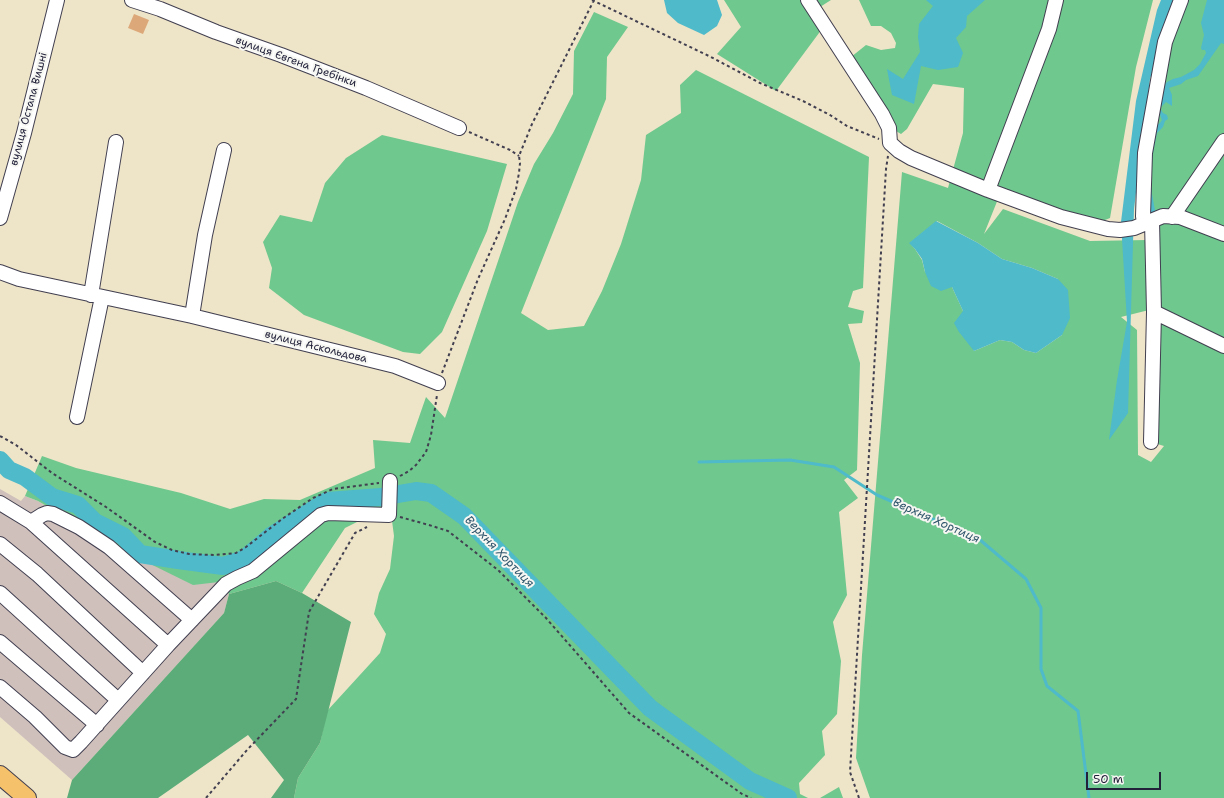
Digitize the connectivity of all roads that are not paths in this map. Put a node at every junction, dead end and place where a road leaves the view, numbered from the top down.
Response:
1 (57, 0) edge
2 (132, 0) edge
3 (808, 0) edge
4 (1056, 0) edge
5 (1181, 0) edge
6 (459, 128) road end
7 (1224, 141) edge
8 (116, 142) dead end
9 (224, 150) dead end
10 (988, 190) junction
11 (1172, 217) junction
12 (0, 218) edge
13 (1148, 222) junction
14 (1224, 234) edge
15 (0, 272) edge
16 (97, 296) junction
17 (1154, 312) junction
18 (192, 316) junction
19 (1224, 346) edge
20 (438, 383) road end
21 (77, 417) dead end
22 (1151, 442) dead end
23 (390, 481) road end
24 (0, 503) edge
25 (31, 522) junction
26 (0, 544) edge
27 (0, 593) edge
28 (192, 620) junction
29 (0, 642) edge
30 (168, 645) junction
31 (143, 673) junction
32 (0, 687) edge
33 (118, 700) junction
34 (97, 725) junction
35 (0, 775) edge
36 (27, 798) edge

1 - 12 street, вулиця Остапа Вишні
2 - 6 street, вулиця Євгена Гребінки
3 - 10 street
4 - 10 street
5 - 13 street
7 - 11 street
8 - 16 street
9 - 18 street
10 - 13 street
11 - 13 street
11 - 14 street
13 - 17 street
15 - 16 street, вулиця Аскольдова
16 - 18 street, вулиця Аскольдова
16 - 21 street
17 - 19 street
17 - 22 street
18 - 20 street, вулиця Аскольдова
23 - 28 street
24 - 25 street
25 - 28 street
25 - 30 street
26 - 31 street
27 - 33 street
28 - 30 street
29 - 34 street
30 - 31 street
31 - 33 street
32 - 34 street
33 - 34 street
35 - 36 main road

